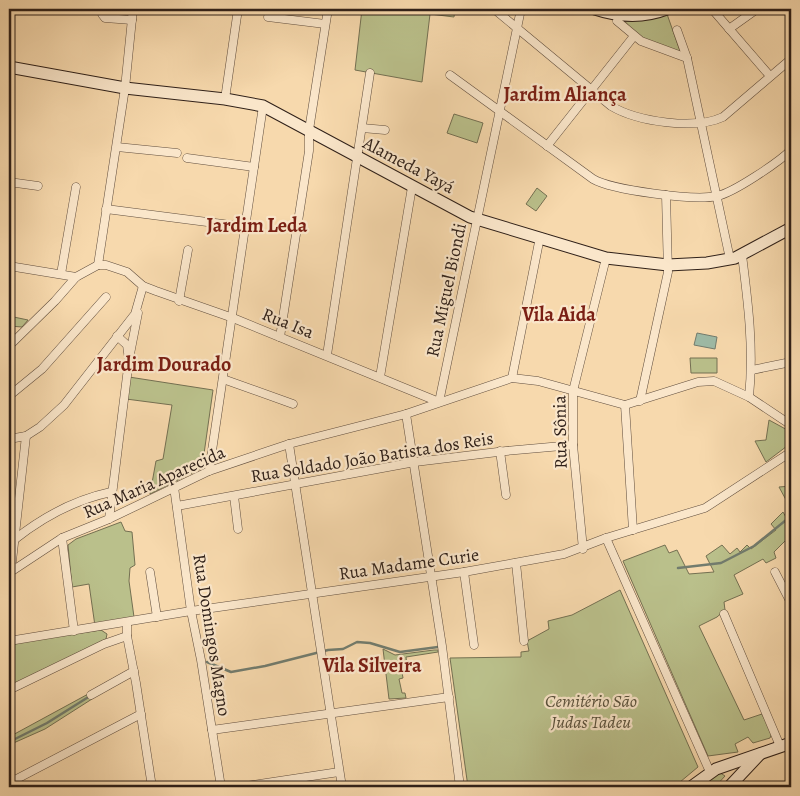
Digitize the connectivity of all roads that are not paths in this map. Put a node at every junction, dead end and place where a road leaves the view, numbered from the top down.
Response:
1 (11, 9) edge
2 (103, 9) edge
3 (134, 9) edge
4 (238, 9) edge
5 (328, 9) edge
6 (494, 9) edge
7 (521, 9) edge
8 (595, 9) edge
9 (668, 9) edge
10 (712, 9) edge
11 (757, 9) edge
12 (268, 17) dead end
13 (132, 20) junction
14 (617, 21) dead end
15 (325, 24) junction
16 (9, 29) edge
17 (516, 30) junction
18 (677, 30) dead end
19 (729, 30) junction
20 (634, 36) junction
21 (687, 58) junction
22 (791, 59) edge
23 (9, 66) edge
24 (370, 73) dead end
25 (450, 76) dead end
26 (770, 76) junction
27 (125, 88) junction
28 (590, 90) junction
29 (226, 99) junction
30 (263, 106) junction
31 (499, 110) junction
32 (702, 123) junction
33 (362, 128) junction
34 (309, 130) junction
35 (385, 130) dead end
36 (547, 146) junction
37 (117, 147) junction
38 (791, 150) edge
39 (177, 153) dead end
40 (357, 157) junction
41 (187, 158) dead end
42 (254, 167) junction
43 (9, 182) edge
44 (38, 186) dead end
45 (76, 187) dead end
46 (412, 187) junction
47 (666, 195) junction
48 (717, 196) junction
49 (106, 209) junction
50 (476, 220) junction
51 (246, 227) junction
52 (791, 228) edge
53 (540, 238) junction
54 (188, 250) dead end
55 (742, 255) junction
56 (606, 258) junction
57 (730, 259) junction
58 (98, 265) junction
59 (9, 266) edge
60 (668, 266) junction
61 (62, 274) junction
62 (76, 277) junction
63 (143, 286) junction
64 (106, 297) dead end
65 (179, 301) junction
66 (139, 306) junction
67 (233, 318) junction
68 (117, 336) junction
69 (280, 337) junction
70 (9, 346) edge
71 (327, 355) junction
72 (129, 360) junction
73 (791, 362) edge
74 (752, 370) junction
75 (380, 377) junction
76 (512, 378) junction
77 (223, 379) junction
78 (573, 391) junction
79 (9, 396) edge
80 (749, 396) junction
81 (640, 401) junction
82 (439, 402) junction
83 (293, 404) dead end
84 (626, 405) junction
85 (406, 414) junction
86 (791, 425) edge
87 (26, 436) junction
88 (9, 439) edge
89 (289, 444) junction
90 (573, 445) junction
91 (500, 451) junction
92 (791, 452) edge
93 (414, 462) junction
94 (209, 471) junction
95 (296, 483) junction
96 (174, 488) junction
97 (111, 492) junction
98 (506, 495) dead end
99 (234, 496) junction
100 (177, 506) junction
101 (109, 519) junction
102 (238, 529) dead end
103 (633, 530) junction
104 (62, 538) junction
105 (606, 538) junction
106 (14, 540) junction
107 (583, 549) junction
108 (516, 564) junction
109 (10, 571) edge
110 (150, 572) dead end
111 (464, 572) junction
112 (775, 572) dead end
113 (432, 576) junction
114 (313, 593) junction
115 (791, 603) edge
116 (191, 611) junction
117 (724, 614) dead end
118 (156, 617) junction
119 (127, 622) junction
120 (109, 625) junction
121 (74, 631) junction
122 (126, 636) junction
123 (112, 640) junction
124 (9, 641) edge
125 (524, 641) dead end
126 (474, 645) dead end
127 (134, 671) junction
128 (9, 690) edge
129 (91, 695) dead end
130 (449, 696) junction
131 (330, 712) junction
132 (141, 714) junction
133 (212, 730) junction
134 (786, 744) edge
135 (762, 752) junction
136 (722, 766) junction
137 (340, 772) junction
138 (710, 772) junction
139 (9, 784) edge
140 (731, 786) edge
141 (152, 787) edge
142 (220, 787) edge
143 (239, 787) edge
144 (342, 787) edge
145 (460, 787) edge
146 (691, 787) edge

1 - 16 street
2 - 13 street
3 - 13 street
4 - 29 street
5 - 15 street
6 - 17 street
7 - 17 street, Rua Miguel Biondi
8 - 9 street
10 - 19 street
11 - 19 street
12 - 15 street
13 - 27 street
14 - 20 street
15 - 34 street
17 - 28 street
17 - 31 street, Rua Miguel Biondi
18 - 21 street
19 - 26 street
20 - 21 street
20 - 28 street
21 - 32 street
22 - 26 street
23 - 27 street, Alameda Yayá
24 - 33 street
25 - 31 street
26 - 32 street
27 - 29 street, Alameda Yayá
27 - 37 street
28 - 32 street
28 - 36 street
29 - 30 street, Alameda Yayá
30 - 34 street, Alameda Yayá
30 - 42 street
31 - 36 street
31 - 50 street, Rua Miguel Biondi
32 - 48 street
33 - 35 street
33 - 40 street
34 - 40 street, Alameda Yayá
34 - 69 street
36 - 47 street
37 - 39 street
37 - 49 street
38 - 48 street
40 - 46 street, Alameda Yayá
40 - 71 street
41 - 42 street
42 - 51 street
43 - 44 street
45 - 61 street
46 - 50 street, Alameda Yayá
46 - 75 street
47 - 48 street
47 - 60 street
48 - 57 street
49 - 51 street
49 - 58 street
50 - 53 street, Alameda Yayá
50 - 82 street, Rua Miguel Biondi
51 - 67 street
52 - 55 street, Alameda Yayá
53 - 56 street, Alameda Yayá
53 - 76 street
54 - 65 street
55 - 57 street, Alameda Yayá
55 - 74 street
56 - 60 street, Alameda Yayá
56 - 78 street, Rua Sônia
57 - 60 street, Alameda Yayá
58 - 62 street
58 - 63 street, Rua Isa
59 - 61 street
60 - 81 street
61 - 62 street
62 - 70 street
63 - 65 street, Rua Isa
63 - 66 street
64 - 79 street
65 - 67 street, Rua Isa
66 - 68 street
66 - 72 street
67 - 69 street, Rua Isa
67 - 77 street
68 - 72 street
68 - 87 street
69 - 71 street, Rua Isa
71 - 75 street, Rua Isa
72 - 97 street
73 - 74 street
74 - 80 street
75 - 82 street, Rua Isa
76 - 78 street
76 - 82 street, Rua Maria Aparecida
77 - 83 street
77 - 94 street
78 - 84 street
78 - 90 street, Rua Sônia
80 - 81 street
80 - 86 street
81 - 84 street
82 - 85 street, Rua Maria Aparecida
84 - 103 street
85 - 89 street, Rua Maria Aparecida
85 - 93 street
87 - 88 street
87 - 106 street
89 - 94 street, Rua Maria Aparecida
89 - 95 street
90 - 91 street, Rua Soldado João Batista dos Reis
90 - 107 street, Rua Sônia
91 - 93 street, Rua Soldado João Batista dos Reis
91 - 98 street
92 - 103 street, Rua Madame Curie
93 - 95 street, Rua Soldado João Batista dos Reis
93 - 113 street
94 - 96 street, Rua Maria Aparecida
95 - 99 street, Rua Soldado João Batista dos Reis
95 - 114 street
96 - 100 street, Rua Domingos Magno
96 - 101 street, Rua Maria Aparecida
97 - 101 street
97 - 106 street
99 - 100 street, Rua Soldado João Batista dos Reis
99 - 102 street
100 - 116 street, Rua Domingos Magno
101 - 104 street, Rua Maria Aparecida
103 - 105 street, Rua Madame Curie
104 - 109 street, Rua Maria Aparecida
104 - 121 street
105 - 107 street, Rua Madame Curie
105 - 138 street
106 - 109 street
107 - 108 street, Rua Madame Curie
108 - 111 street, Rua Madame Curie
108 - 125 street
110 - 118 street
111 - 113 street, Rua Madame Curie
111 - 126 street
112 - 115 street
113 - 114 street, Rua Madame Curie
113 - 130 street
114 - 116 street, Rua Madame Curie
114 - 131 street
116 - 118 street, Rua Madame Curie
116 - 133 street, Rua Domingos Magno
117 - 134 street
118 - 119 street, Rua Madame Curie
119 - 120 street, Rua Madame Curie
119 - 122 street
120 - 121 street, Rua Madame Curie
120 - 123 street
121 - 124 street, Rua Madame Curie
122 - 123 street
122 - 127 street
123 - 128 street
127 - 129 street
127 - 132 street
130 - 131 street
130 - 145 street
131 - 133 street
131 - 137 street
132 - 139 street
132 - 141 street
133 - 142 street, Rua Domingos Magno
134 - 135 street
135 - 136 street
135 - 140 street
136 - 138 street
136 - 140 street
137 - 143 street
137 - 144 street
138 - 146 street

